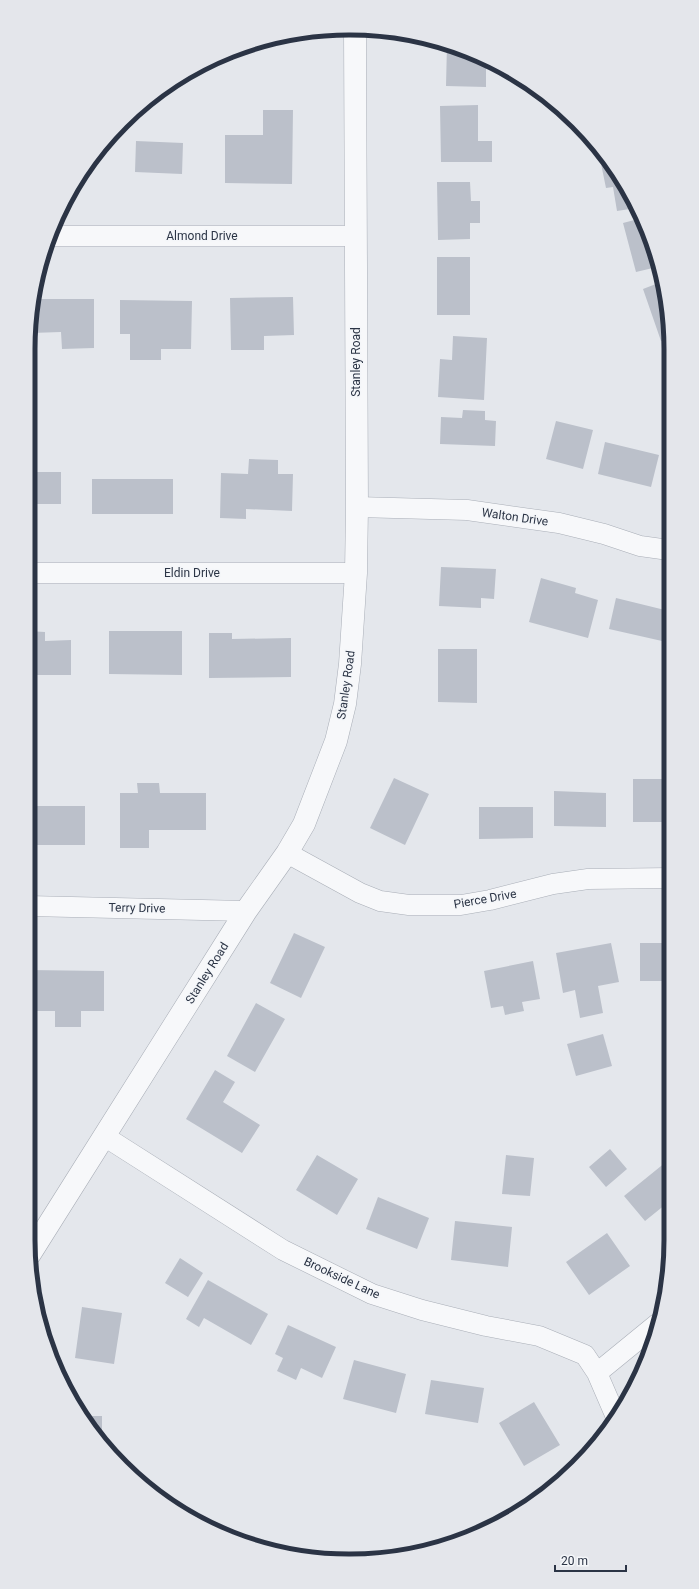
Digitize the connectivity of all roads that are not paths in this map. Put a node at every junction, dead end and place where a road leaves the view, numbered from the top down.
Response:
1 (355, 35) edge
2 (56, 236) edge
3 (356, 236) junction
4 (358, 507) junction
5 (664, 549) edge
6 (35, 573) edge
7 (356, 573) junction
8 (287, 853) junction
9 (664, 878) edge
10 (35, 906) edge
11 (246, 911) junction
12 (104, 1136) junction
13 (35, 1246) edge
14 (651, 1329) edge
15 (597, 1373) junction
16 (613, 1411) edge

1 - 3 street, Stanley Road
2 - 3 street, Almond Drive
3 - 4 street, Stanley Road
4 - 5 street, Walton Drive
4 - 7 street, Stanley Road
6 - 7 street, Eldin Drive
7 - 8 street, Stanley Road
8 - 9 street, Pierce Drive
8 - 11 street, Stanley Road
10 - 11 street, Terry Drive
11 - 12 street, Stanley Road
12 - 13 street, Stanley Road
12 - 15 street, Brookside Lane
14 - 15 street
15 - 16 street, Brookside Lane

